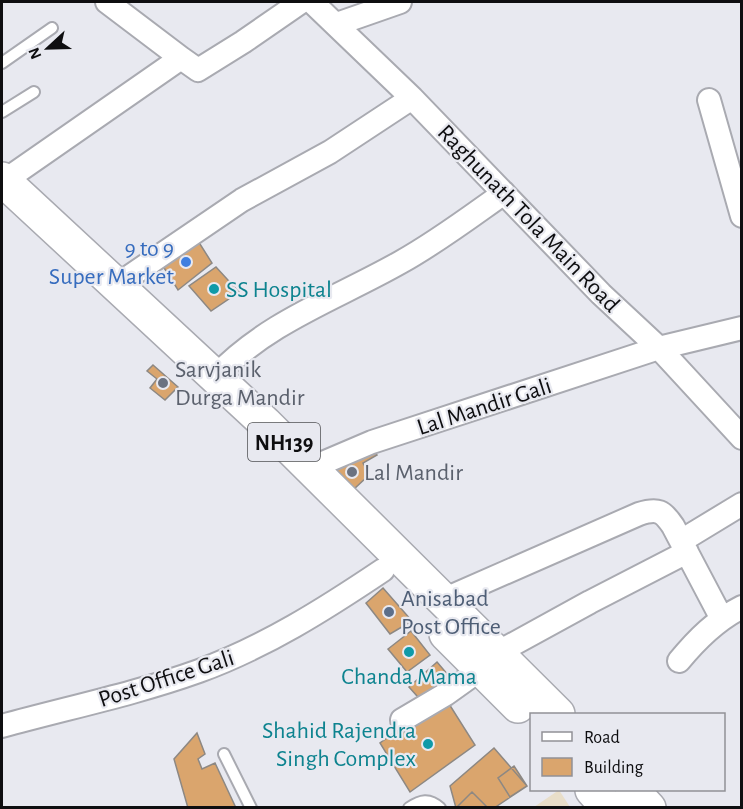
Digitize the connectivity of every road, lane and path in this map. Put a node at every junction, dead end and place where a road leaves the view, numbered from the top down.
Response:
1 (107, 2) edge
2 (301, 2) edge
3 (312, 2) edge
4 (400, 2) edge
5 (337, 24) junction
6 (52, 28) dead end
7 (181, 58) junction
8 (2, 63) edge
9 (34, 92) dead end
10 (412, 98) junction
11 (709, 100) dead end
12 (2, 112) edge
13 (2, 188) edge
14 (504, 193) junction
15 (741, 216) edge
16 (117, 285) junction
17 (741, 328) edge
18 (659, 348) junction
19 (215, 376) junction
20 (741, 438) edge
21 (311, 468) junction
22 (741, 504) edge
23 (684, 546) junction
24 (383, 570) junction
25 (443, 600) junction
26 (741, 607) edge
27 (722, 618) junction
28 (489, 661) junction
29 (679, 661) dead end
30 (557, 713) edge
31 (530, 719) edge
32 (402, 720) dead end
33 (2, 726) edge
34 (224, 754) dead end
35 (594, 791) edge
36 (634, 791) edge
37 (251, 807) edge
38 (409, 807) edge
39 (440, 807) edge
40 (608, 807) edge
41 (649, 807) edge

1 - 7 street
2 - 7 street
3 - 5 street, Raghunath Tola Main Road
4 - 5 street
5 - 10 street, Raghunath Tola Main Road
6 - 8 lane
7 - 13 street
9 - 12 lane
10 - 14 street, Raghunath Tola Main Road
10 - 16 street
11 - 15 street
13 - 16 highway, NH139
13 - 24 highway, NH139
14 - 18 street, Raghunath Tola Main Road
14 - 19 street
16 - 19 highway, NH139
17 - 18 street, Lal Mandir Gali
18 - 20 street, Raghunath Tola Main Road
18 - 21 street, Lal Mandir Gali
19 - 21 highway, NH139
21 - 25 highway, NH139
22 - 23 street
23 - 25 street
23 - 27 street
23 - 28 street
24 - 28 highway, NH139
24 - 33 street, Post Office Gali
25 - 28 highway, NH139
26 - 27 street
27 - 29 street
28 - 30 highway, NH139
28 - 31 highway, NH139
28 - 32 street
34 - 37 lane
35 - 40 highway
36 - 41 highway
38 - 39 lane

